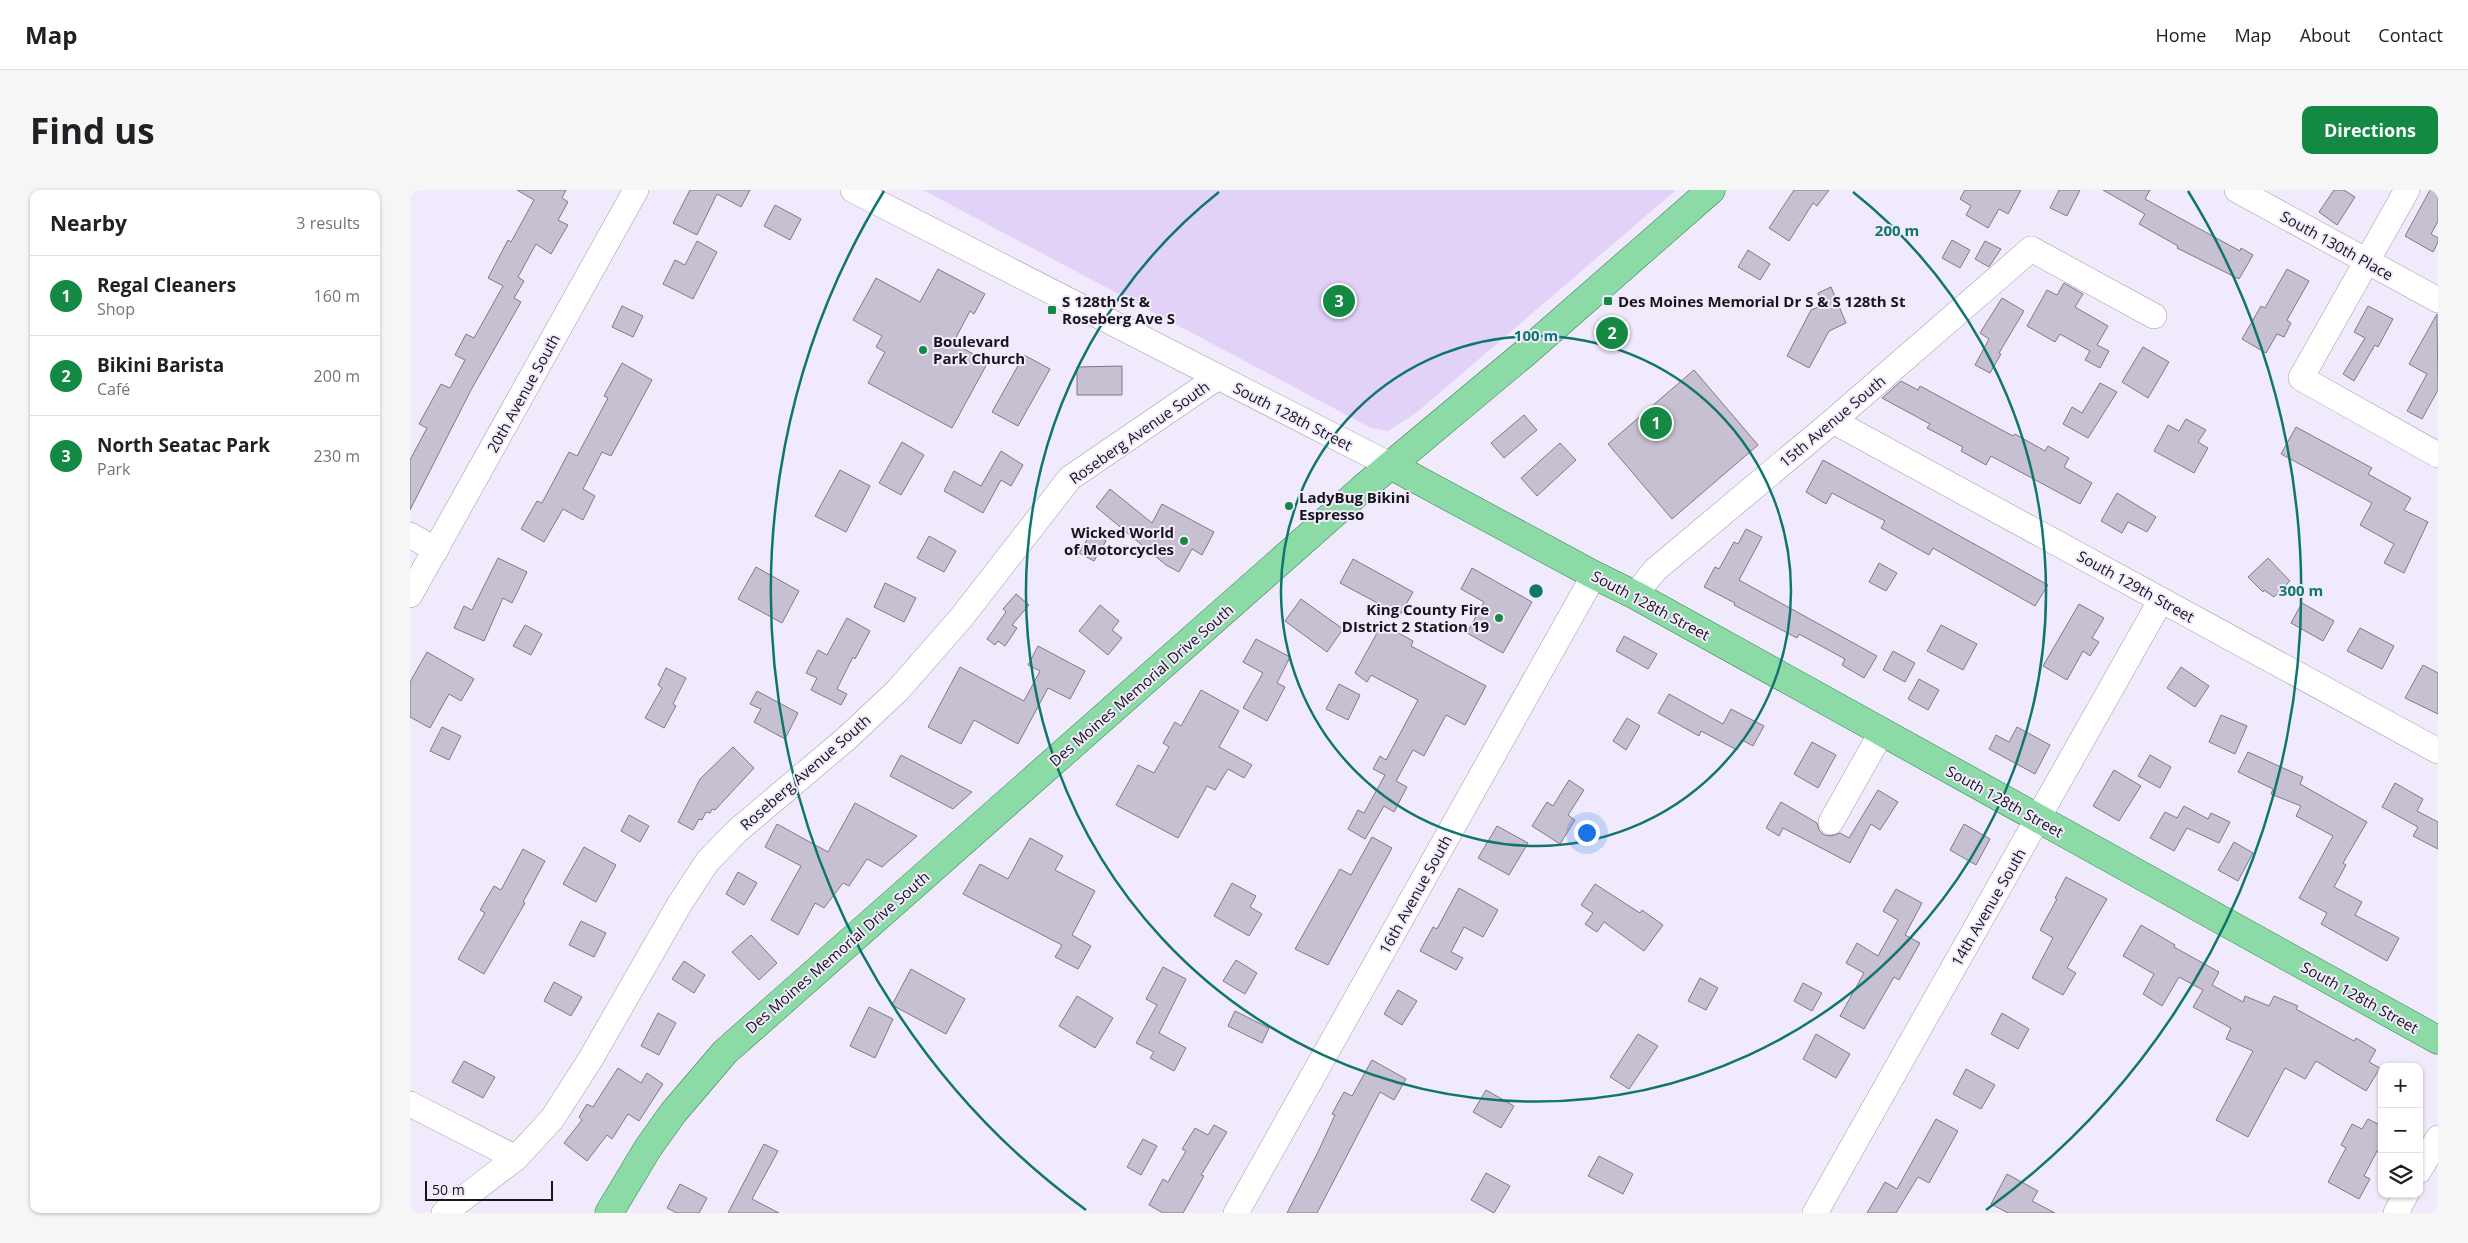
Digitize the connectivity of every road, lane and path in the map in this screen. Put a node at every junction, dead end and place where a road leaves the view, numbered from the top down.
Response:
1 (636, 190) edge
2 (854, 190) edge
3 (1711, 190) edge
4 (2237, 190) edge
5 (2407, 190) edge
6 (2366, 262) junction
7 (2438, 300) edge
8 (2154, 316) dead end
9 (1218, 377) junction
10 (1833, 421) junction
11 (2438, 455) edge
12 (1392, 466) junction
13 (410, 535) edge
14 (436, 550) junction
15 (1594, 575) junction
16 (410, 595) edge
17 (1635, 595) junction
18 (2161, 600) junction
19 (1881, 733) junction
20 (2438, 751) edge
21 (2039, 819) junction
22 (1831, 822) dead end
23 (2438, 1040) edge
24 (410, 1104) edge
25 (2438, 1138) edge
26 (516, 1158) junction
27 (2423, 1164) edge
28 (2404, 1198) edge
29 (614, 1211) edge
30 (444, 1213) edge
31 (1236, 1213) edge
32 (1814, 1213) edge
33 (2396, 1213) edge

1 - 14 street, 20th Avenue South
2 - 9 street, South 128th Street
3 - 12 main road, Des Moines Memorial Drive South
4 - 6 street, South 130th Place
5 - 6 street
6 - 7 street, South 130th Place
6 - 11 street
8 - 10 street, 15th Avenue South
9 - 12 street, South 128th Street
9 - 26 street, Roseberg Avenue South
10 - 17 street, 15th Avenue South
10 - 18 street, South 129th Street
12 - 15 main road, South 128th Street
12 - 29 main road, Des Moines Memorial Drive South
13 - 14 street
14 - 16 street, 20th Avenue South
15 - 17 main road, South 128th Street
15 - 31 street, 16th Avenue South
17 - 19 main road, South 128th Street
18 - 20 street, South 129th Street
18 - 21 street, 14th Avenue South
19 - 21 main road, South 128th Street
19 - 22 street
21 - 23 main road, South 128th Street
21 - 32 street, 14th Avenue South
24 - 26 street
25 - 27 street
26 - 30 street, Roseberg Avenue South
28 - 33 street

